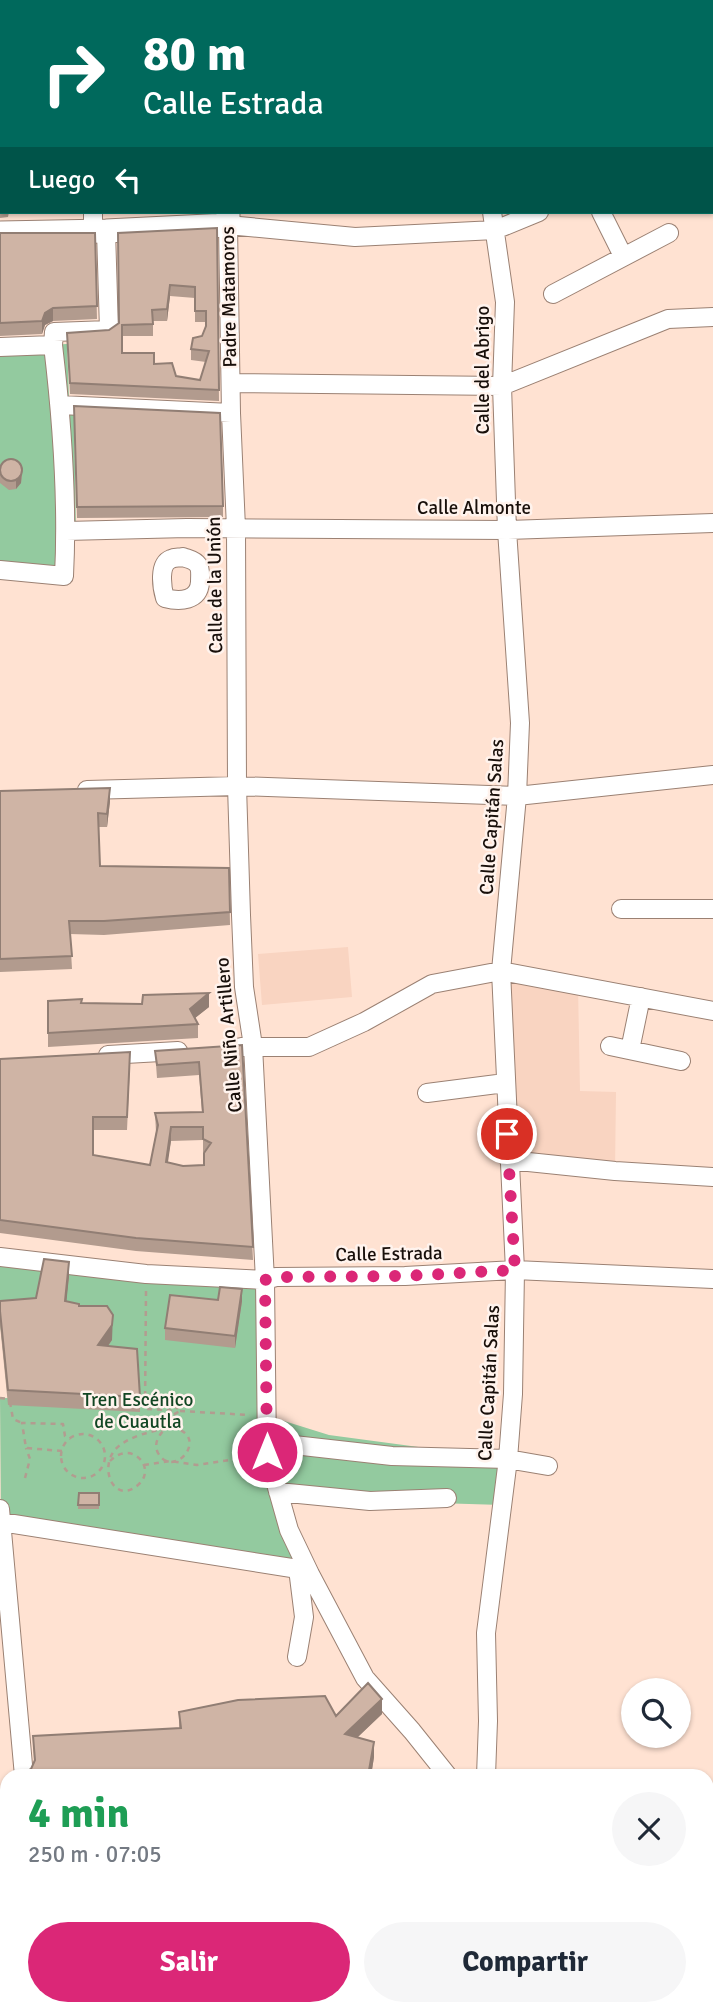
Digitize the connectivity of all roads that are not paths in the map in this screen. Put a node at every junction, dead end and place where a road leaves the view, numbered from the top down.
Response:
1 (529, 214) edge
2 (602, 214) edge
3 (228, 218) edge
4 (494, 221) edge
5 (97, 225) edge
6 (0, 233) edge
7 (668, 233) dead end
8 (623, 257) junction
9 (553, 294) dead end
10 (713, 317) edge
11 (54, 345) junction
12 (0, 347) edge
13 (231, 383) junction
14 (502, 386) junction
15 (60, 405) junction
16 (231, 413) junction
17 (713, 523) edge
18 (187, 528) junction
19 (236, 528) junction
20 (507, 530) junction
21 (66, 531) junction
22 (183, 557) dead end
23 (0, 570) edge
24 (713, 775) edge
25 (237, 786) junction
26 (70, 791) edge
27 (517, 796) junction
28 (621, 909) dead end
29 (713, 909) edge
30 (501, 971) junction
31 (641, 998) junction
32 (713, 1011) edge
33 (610, 1045) dead end
34 (253, 1046) junction
35 (226, 1048) edge
36 (200, 1049) edge
37 (630, 1050) junction
38 (93, 1056) edge
39 (681, 1061) dead end
40 (505, 1083) junction
41 (427, 1093) dead end
42 (509, 1160) junction
43 (713, 1177) edge
44 (0, 1257) edge
45 (515, 1270) junction
46 (713, 1279) edge
47 (265, 1280) junction
48 (267, 1442) junction
49 (508, 1459) junction
50 (548, 1466) dead end
51 (278, 1492) junction
52 (447, 1498) dead end
53 (0, 1509) edge
54 (1, 1522) edge
55 (304, 1572) junction
56 (297, 1657) dead end
57 (23, 1769) edge
58 (443, 1769) edge
59 (486, 1769) edge

1 - 4 street
2 - 8 street
3 - 4 street
3 - 5 main road
3 - 13 street, Padre Matamoros
4 - 14 street, Calle del Abrigo
5 - 6 main road
5 - 11 street
7 - 8 street
8 - 9 street
10 - 14 street
11 - 12 street
11 - 15 street
13 - 14 street
13 - 16 street, Calle de la Unión
14 - 20 street, Calle del Abrigo
15 - 16 street
15 - 21 street
16 - 19 street, Calle de la Unión
17 - 20 street, Calle Almonte
18 - 19 street, Calle Almonte
18 - 21 street, Calle Almonte
18 - 22 street
19 - 20 street, Calle Almonte
19 - 25 street, Calle de la Unión
20 - 27 street, Calle Capitán Salas
21 - 23 street
24 - 27 street
25 - 26 street
25 - 27 street
25 - 34 street, Calle Niño Artillero
27 - 30 street, Calle Capitán Salas
28 - 29 street
30 - 31 street
30 - 34 street
30 - 40 street, Calle Capitán Salas
31 - 32 street
31 - 37 street
33 - 37 street
34 - 35 street
34 - 47 street, Calle Niño Artillero
36 - 38 street
37 - 39 street
40 - 41 street
40 - 42 street, Calle Capitán Salas
42 - 43 street
42 - 45 street, Calle Capitán Salas
44 - 47 street, Calle Estrada
45 - 46 street, Calle Estrada
45 - 47 street, Calle Estrada
45 - 49 street, Calle Capitán Salas
47 - 48 street, Calle Niño Artillero
48 - 49 street
48 - 51 street, Calle Niño Artillero
49 - 50 street
49 - 59 street, Calle Capitán Salas
51 - 52 street
51 - 55 street, Calle Niño Artillero
53 - 54 street
54 - 55 street
54 - 57 street
55 - 56 street
55 - 58 street, Calle Niño Artillero

